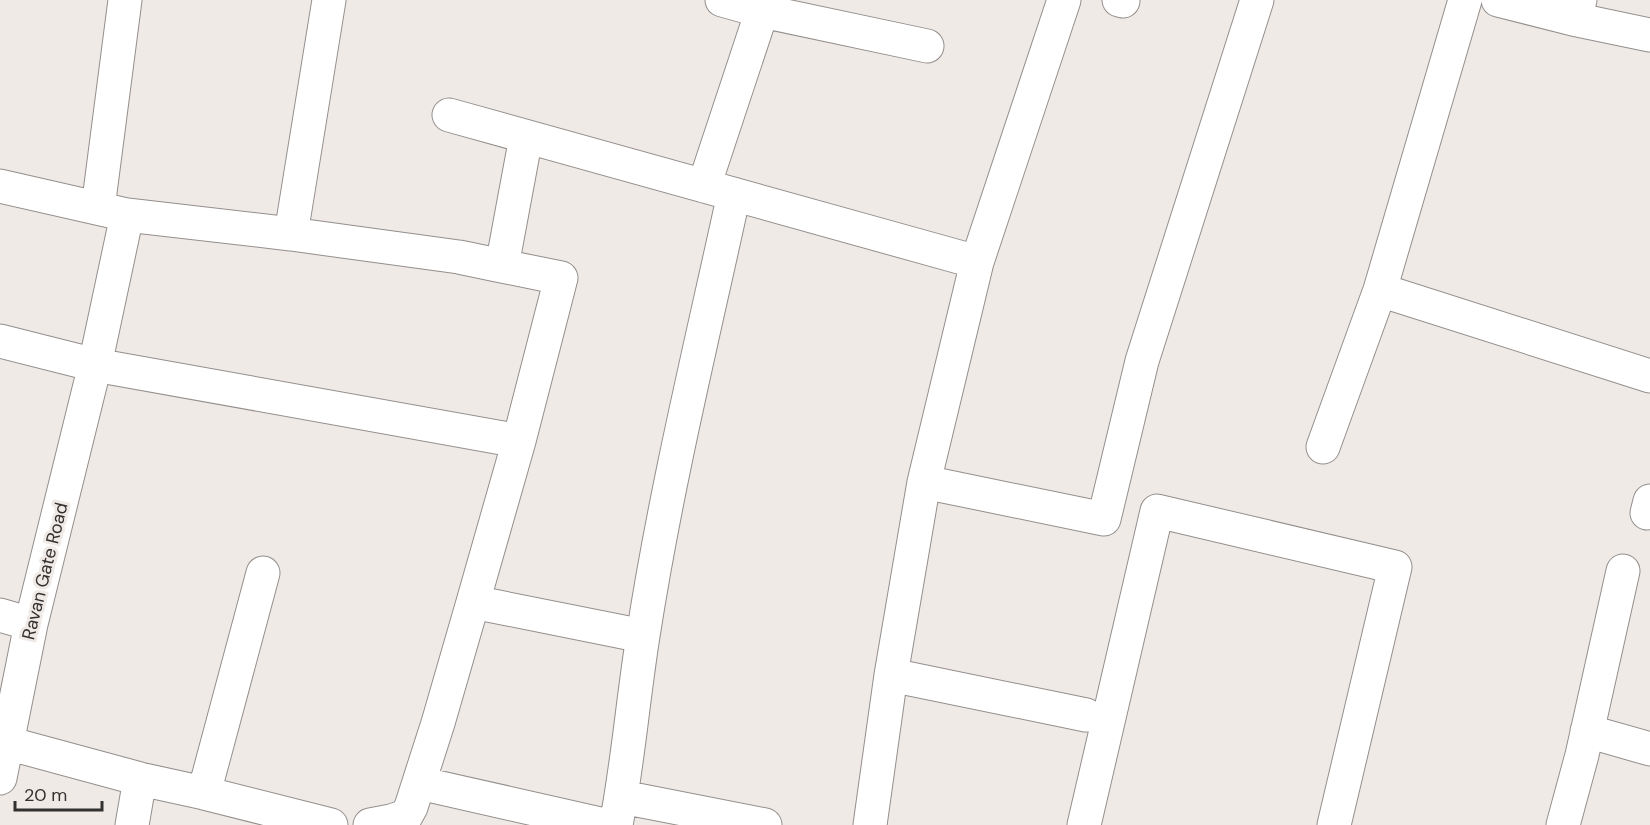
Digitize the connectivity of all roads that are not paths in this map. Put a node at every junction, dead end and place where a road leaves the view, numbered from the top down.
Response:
1 (125, 0) edge
2 (329, 0) edge
3 (722, 0) edge
4 (1064, 0) edge
5 (1257, 0) edge
6 (1465, 0) edge
7 (1498, 0) edge
8 (1576, 10) edge
9 (762, 11) junction
10 (1650, 35) edge
11 (927, 46) dead end
12 (449, 115) dead end
13 (526, 137) junction
14 (0, 186) edge
15 (719, 190) junction
16 (113, 211) junction
17 (291, 234) junction
18 (977, 262) junction
19 (502, 266) junction
20 (1380, 290) junction
21 (0, 340) edge
22 (95, 365) junction
23 (1650, 376) edge
24 (519, 441) junction
25 (1323, 447) dead end
26 (924, 482) junction
27 (1623, 571) dead end
28 (263, 573) dead end
29 (473, 602) junction
30 (0, 615) edge
31 (32, 624) junction
32 (643, 636) junction
33 (891, 675) junction
34 (1086, 715) dead end
35 (1587, 731) junction
36 (7, 744) junction
37 (1650, 749) edge
38 (0, 778) edge
39 (140, 779) junction
40 (419, 783) junction
41 (204, 793) junction
42 (619, 811) edge
43 (132, 825) edge
44 (331, 825) edge
45 (370, 825) edge
46 (605, 825) edge
47 (765, 825) edge
48 (870, 825) edge
49 (1084, 825) edge
50 (1334, 825) edge
51 (1563, 825) edge

1 - 16 street, Ravan Gate Road
2 - 17 street
3 - 9 street
4 - 18 street
5 - 26 street
6 - 20 street
7 - 8 street
8 - 10 street
9 - 11 street
9 - 15 street
12 - 13 street
13 - 15 street
13 - 19 street
14 - 16 street
15 - 18 street
15 - 32 street
16 - 17 street
16 - 22 street, Ravan Gate Road
17 - 19 street
18 - 26 street
19 - 24 street
20 - 23 street
20 - 25 street
21 - 22 street
22 - 24 street
22 - 31 street, Ravan Gate Road
24 - 29 street
26 - 33 street
27 - 35 street
28 - 41 street
29 - 32 street
29 - 40 street
30 - 31 street
31 - 36 street, Ravan Gate Road
32 - 42 street
33 - 34 street
33 - 48 street
35 - 37 street
35 - 51 street
36 - 38 street, Ravan Gate Road
36 - 39 street
39 - 41 street
39 - 43 street
40 - 45 street
40 - 46 street
41 - 44 street
42 - 47 street
49 - 50 street

